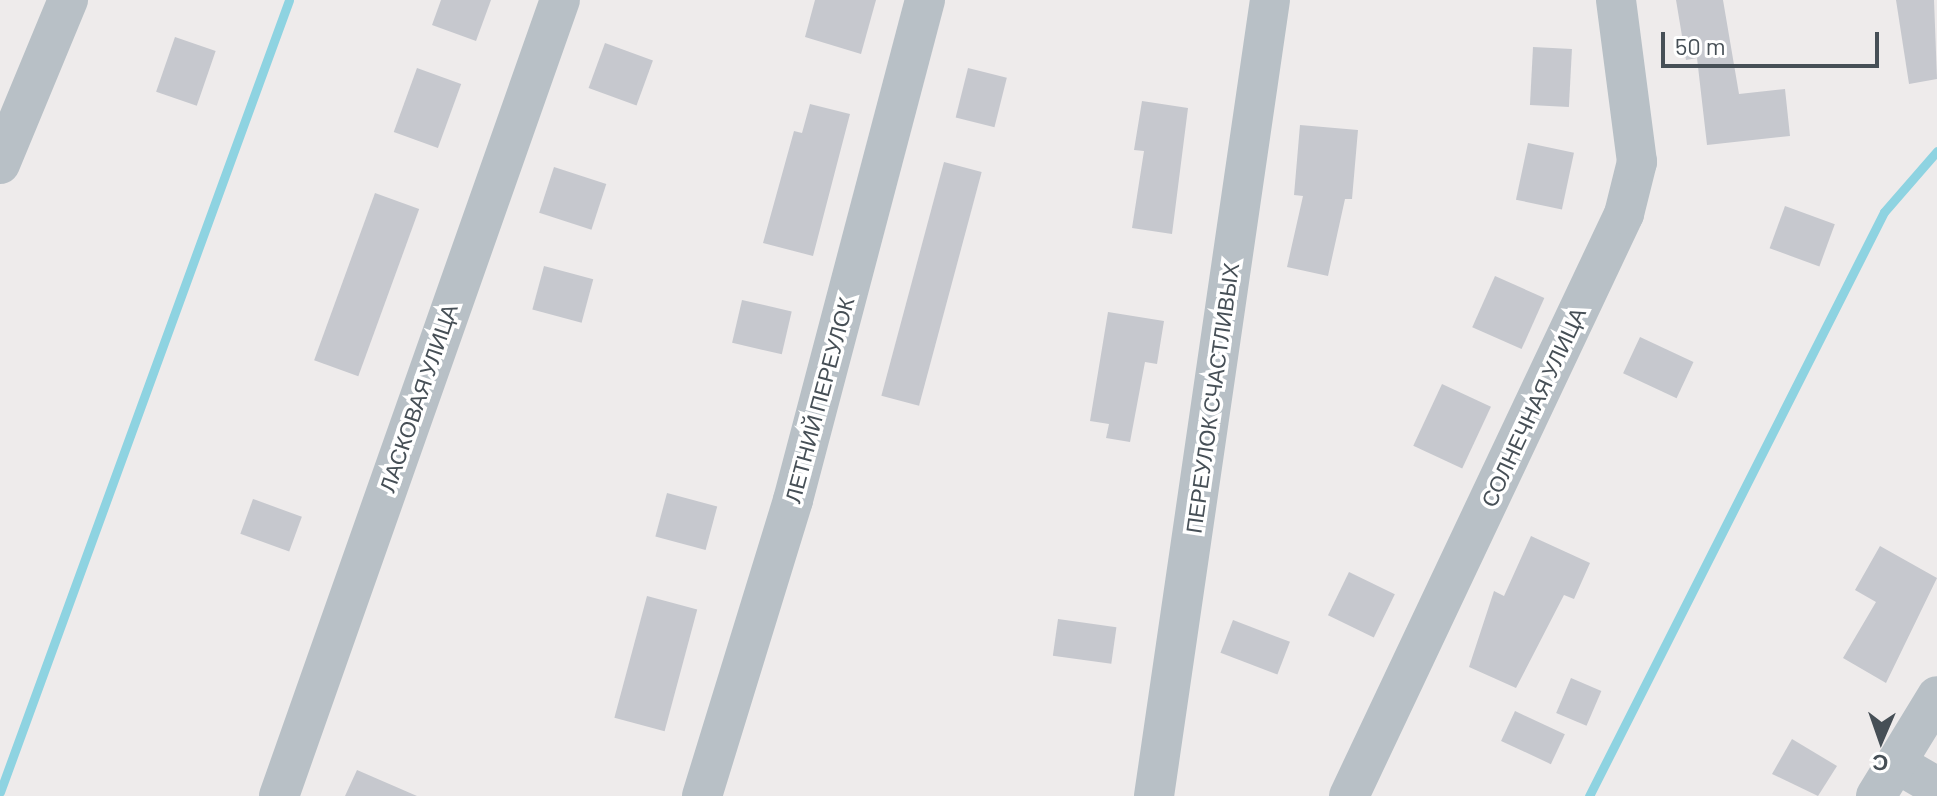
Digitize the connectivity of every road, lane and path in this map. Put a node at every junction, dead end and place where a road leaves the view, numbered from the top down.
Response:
1 (68, 0) edge
2 (560, 0) edge
3 (925, 0) edge
4 (1270, 0) edge
5 (1616, 0) edge
6 (0, 164) edge
7 (1937, 696) edge
8 (1886, 780) edge
9 (1937, 787) edge
10 (279, 796) edge
11 (702, 796) edge
12 (1154, 796) edge
13 (1349, 796) edge

1 - 6 street
2 - 10 street, ЛАСКОВАЯ УЛИЦА
3 - 11 street, ЛЕТНИЙ ПЕРЕУЛОК
4 - 12 street, ПЕРЕУЛОК СЧАСТЛИВЫХ
5 - 13 street, СОЛНЕЧНАЯ УЛИЦА
7 - 8 street
8 - 9 street

